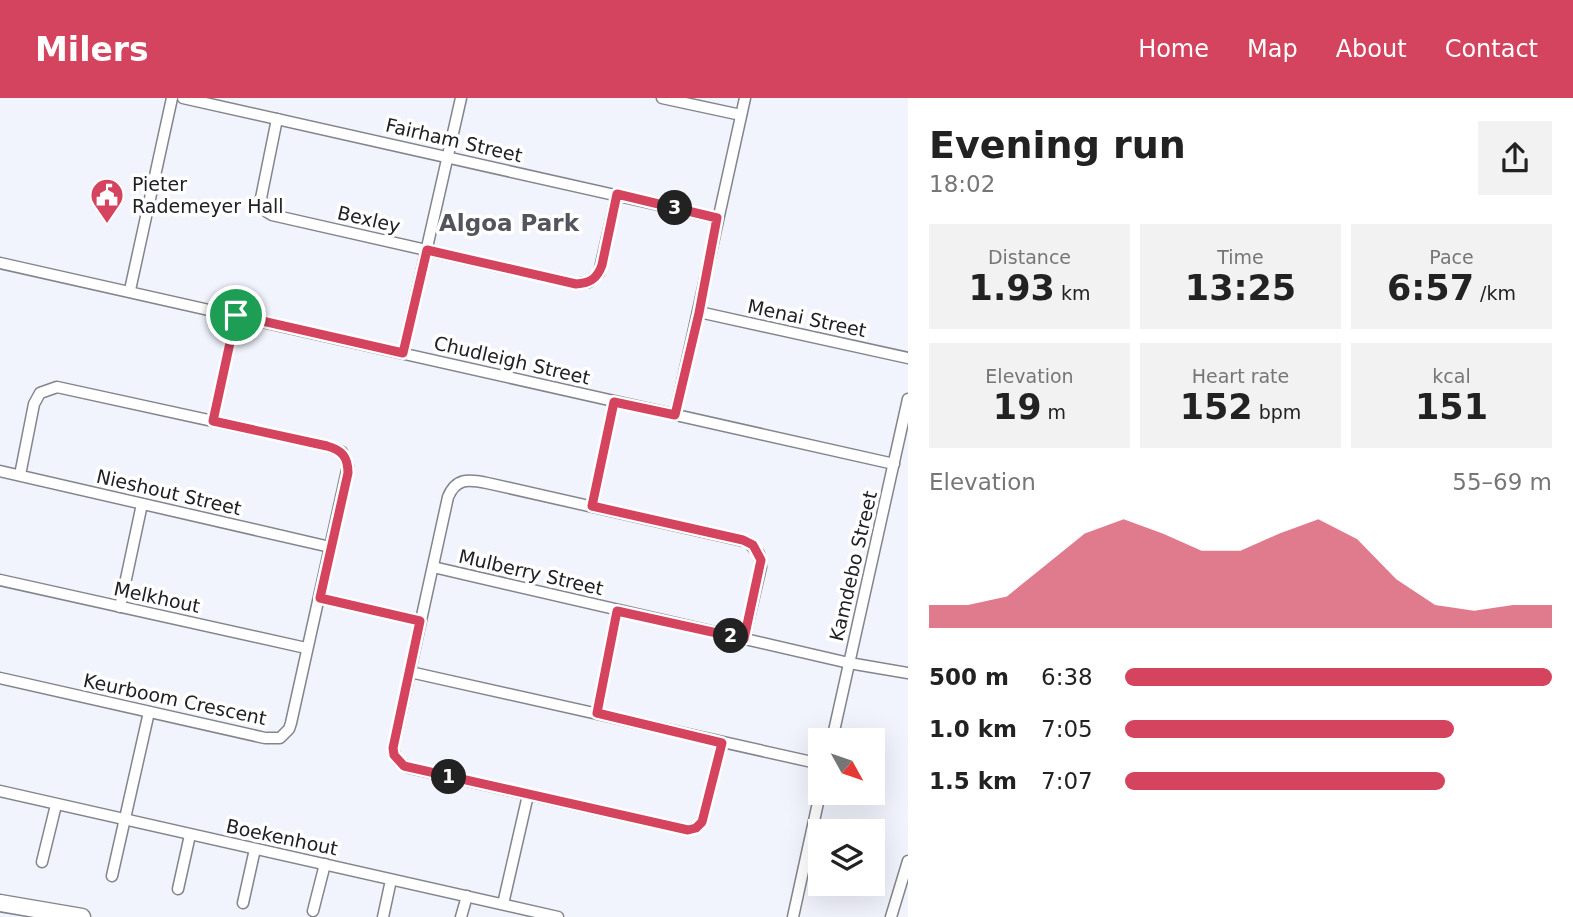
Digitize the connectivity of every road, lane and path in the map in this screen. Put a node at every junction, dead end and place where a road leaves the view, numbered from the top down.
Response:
1 (172, 98) edge
2 (183, 98) edge
3 (461, 98) edge
4 (662, 98) edge
5 (746, 98) edge
6 (741, 115) junction
7 (277, 119) junction
8 (447, 156) junction
9 (617, 194) junction
10 (717, 218) junction
11 (427, 250) junction
12 (0, 262) edge
13 (130, 290) junction
14 (699, 313) junction
15 (236, 315) junction
16 (403, 353) junction
17 (908, 358) edge
18 (908, 399) edge
19 (614, 402) junction
20 (675, 415) junction
21 (213, 421) junction
22 (894, 464) junction
23 (0, 471) edge
24 (20, 475) junction
25 (142, 504) junction
26 (592, 506) junction
27 (330, 547) junction
28 (433, 567) junction
29 (0, 580) edge
30 (320, 598) junction
31 (120, 607) junction
32 (617, 611) junction
33 (420, 621) junction
34 (744, 639) junction
35 (306, 648) junction
36 (849, 663) junction
37 (410, 672) junction
38 (908, 673) edge
39 (0, 678) edge
40 (149, 712) junction
41 (597, 713) junction
42 (835, 728) edge
43 (722, 743) junction
44 (808, 761) edge
45 (0, 791) edge
46 (528, 795) junction
47 (56, 805) junction
48 (818, 805) edge
49 (126, 820) junction
50 (190, 835) junction
51 (254, 849) junction
52 (908, 861) edge
53 (42, 862) dead end
54 (325, 864) junction
55 (112, 876) dead end
56 (391, 880) junction
57 (906, 881) edge
58 (178, 889) dead end
59 (467, 896) junction
60 (0, 903) edge
61 (243, 903) dead end
62 (503, 904) junction
63 (313, 911) dead end
64 (534, 914) edge
65 (82, 917) edge
66 (383, 917) edge
67 (461, 917) edge
68 (558, 917) edge
69 (793, 917) edge
70 (891, 917) edge

1 - 13 street
2 - 7 street, Fairham Street
3 - 8 street
4 - 6 street
5 - 6 street
6 - 10 street
7 - 8 street, Fairham Street
7 - 11 street, Bexley
8 - 9 street, Fairham Street
8 - 11 street
9 - 10 street, Fairham Street
9 - 11 street, Bexley
10 - 14 street
11 - 16 street
12 - 13 street, Chudleigh Street
13 - 15 street, Chudleigh Street
14 - 17 street, Menai Street
14 - 20 street
15 - 16 street, Chudleigh Street
15 - 21 street
16 - 19 street, Chudleigh Street
18 - 22 street, Kamdebo Street
19 - 20 street, Chudleigh Street
19 - 26 street
20 - 22 street, Chudleigh Street
21 - 24 street, Keurboom Crescent
21 - 27 street, Keurboom Crescent
22 - 36 street, Kamdebo Street
23 - 24 street, Nieshout Street
24 - 25 street, Nieshout Street
25 - 27 street, Nieshout Street
25 - 31 street
26 - 28 street
26 - 34 street
27 - 30 street, Keurboom Crescent
28 - 32 street, Mulberry Street
28 - 33 street
29 - 31 street, Melkhout
30 - 33 street
30 - 35 street, Keurboom Crescent
31 - 35 street, Melkhout
32 - 34 street, Mulberry Street
32 - 41 street
33 - 37 street
34 - 36 street, Mulberry Street
35 - 40 street, Keurboom Crescent
36 - 38 street, Mulberry Street
36 - 42 street, Kamdebo Street
37 - 41 street
37 - 46 street
39 - 40 street, Keurboom Crescent
40 - 49 street
41 - 43 street
43 - 44 street
43 - 46 street
45 - 47 street, Boekenhout
46 - 62 street
47 - 49 street, Boekenhout
47 - 53 street
48 - 69 street
49 - 50 street, Boekenhout
49 - 55 street
50 - 51 street, Boekenhout
50 - 58 street
51 - 54 street, Boekenhout
51 - 61 street
52 - 57 street
54 - 56 street, Boekenhout
54 - 63 street
56 - 59 street, Boekenhout
56 - 66 street
57 - 70 street
59 - 62 street, Boekenhout
59 - 67 street
60 - 65 main road
62 - 64 street, Boekenhout
64 - 68 street, Boekenhout

